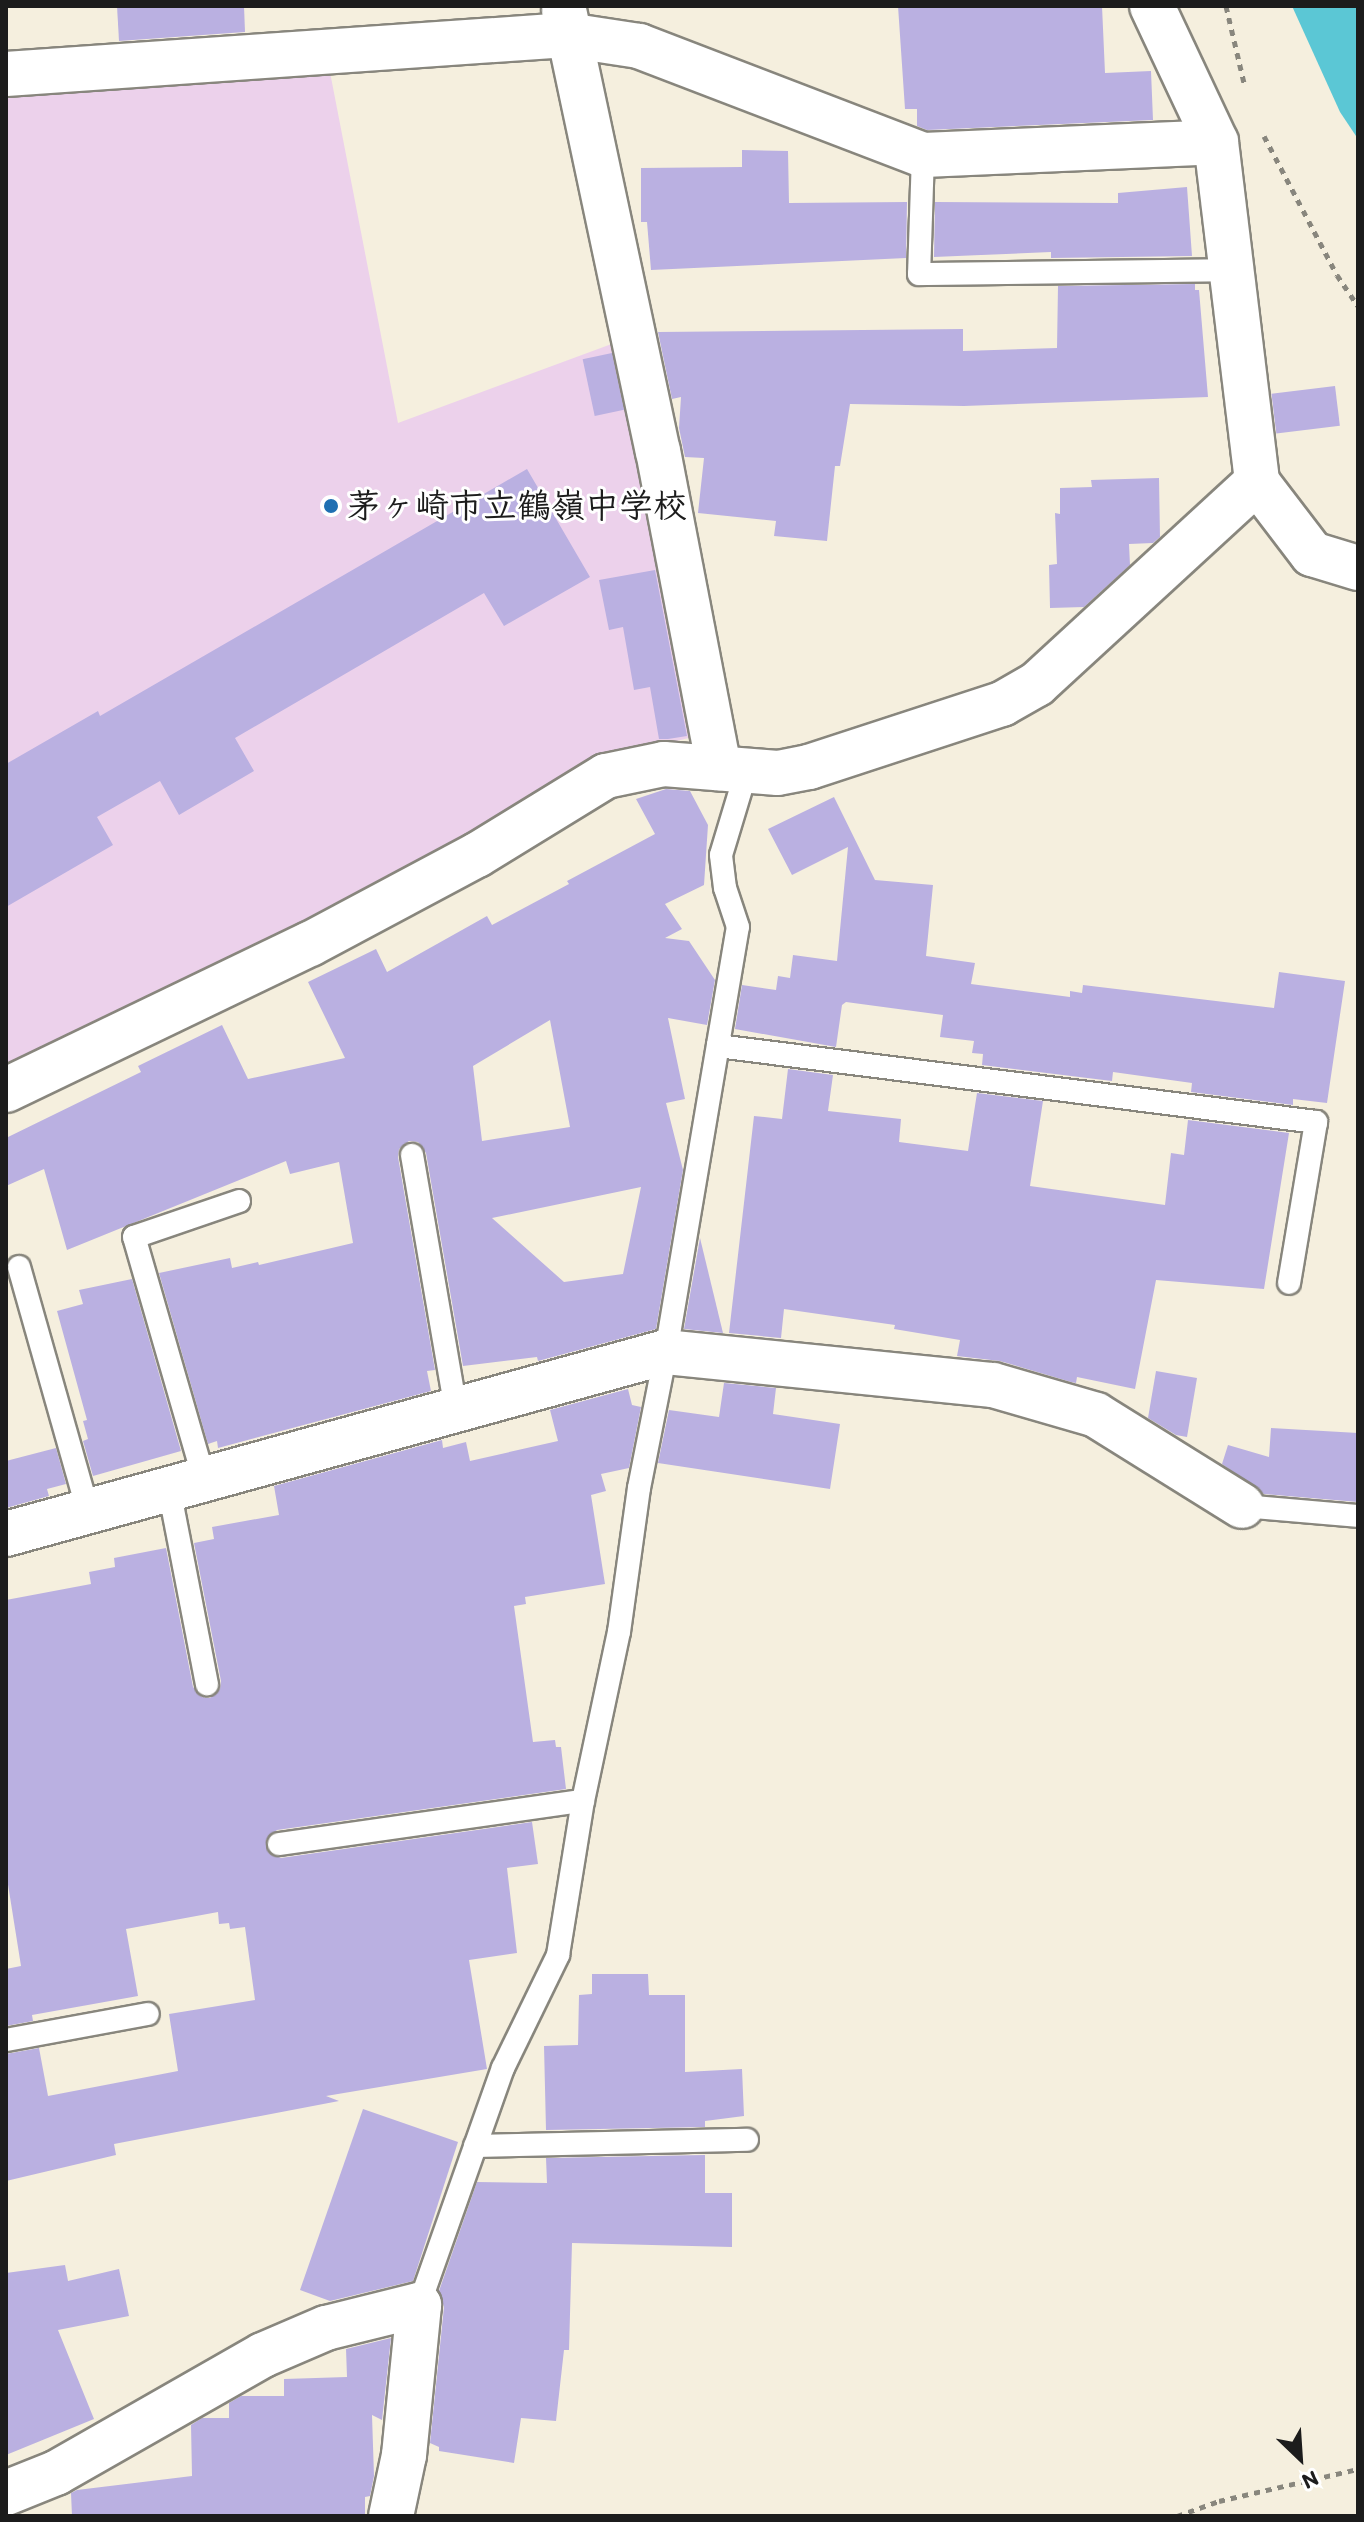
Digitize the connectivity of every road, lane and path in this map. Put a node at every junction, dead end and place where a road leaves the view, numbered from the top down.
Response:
1 (1152, 6) edge
2 (1226, 6) edge
3 (565, 21) edge
4 (6, 74) edge
5 (1246, 92) dead end
6 (1264, 135) dead end
7 (1216, 142) junction
8 (923, 155) junction
9 (1232, 270) junction
10 (1358, 306) edge
11 (1257, 482) junction
12 (1358, 568) edge
13 (732, 770) junction
14 (718, 1046) junction
15 (6, 1090) edge
16 (412, 1155) dead end
17 (239, 1201) dead end
18 (19, 1267) dead end
19 (1289, 1283) dead end
20 (666, 1352) junction
21 (456, 1409) junction
22 (186, 1484) junction
23 (1242, 1506) joint
24 (88, 1511) junction
25 (1358, 1516) edge
26 (6, 1534) edge
27 (207, 1684) dead end
28 (583, 1801) junction
29 (279, 1844) dead end
30 (148, 2014) dead end
31 (6, 2040) edge
32 (747, 2140) dead end
33 (475, 2146) junction
34 (419, 2305) junction
35 (1358, 2469) edge
36 (6, 2493) edge
37 (391, 2516) edge
38 (1177, 2516) edge

1 - 7 street
2 - 5 path
3 - 4 street
3 - 8 street
3 - 13 street
6 - 10 path
7 - 8 street
7 - 9 street
8 - 9 lane
9 - 11 street
11 - 12 street
11 - 13 street
13 - 14 lane
13 - 15 street
14 - 19 lane
14 - 20 lane
16 - 21 lane
17 - 22 lane
18 - 24 lane
20 - 21 street
20 - 23 street
20 - 28 lane
21 - 22 street
22 - 24 street
22 - 27 lane
23 - 25 lane
24 - 26 street
28 - 29 lane
28 - 33 lane
30 - 31 lane
32 - 33 lane
33 - 34 lane
34 - 36 street
34 - 37 street
35 - 38 path

